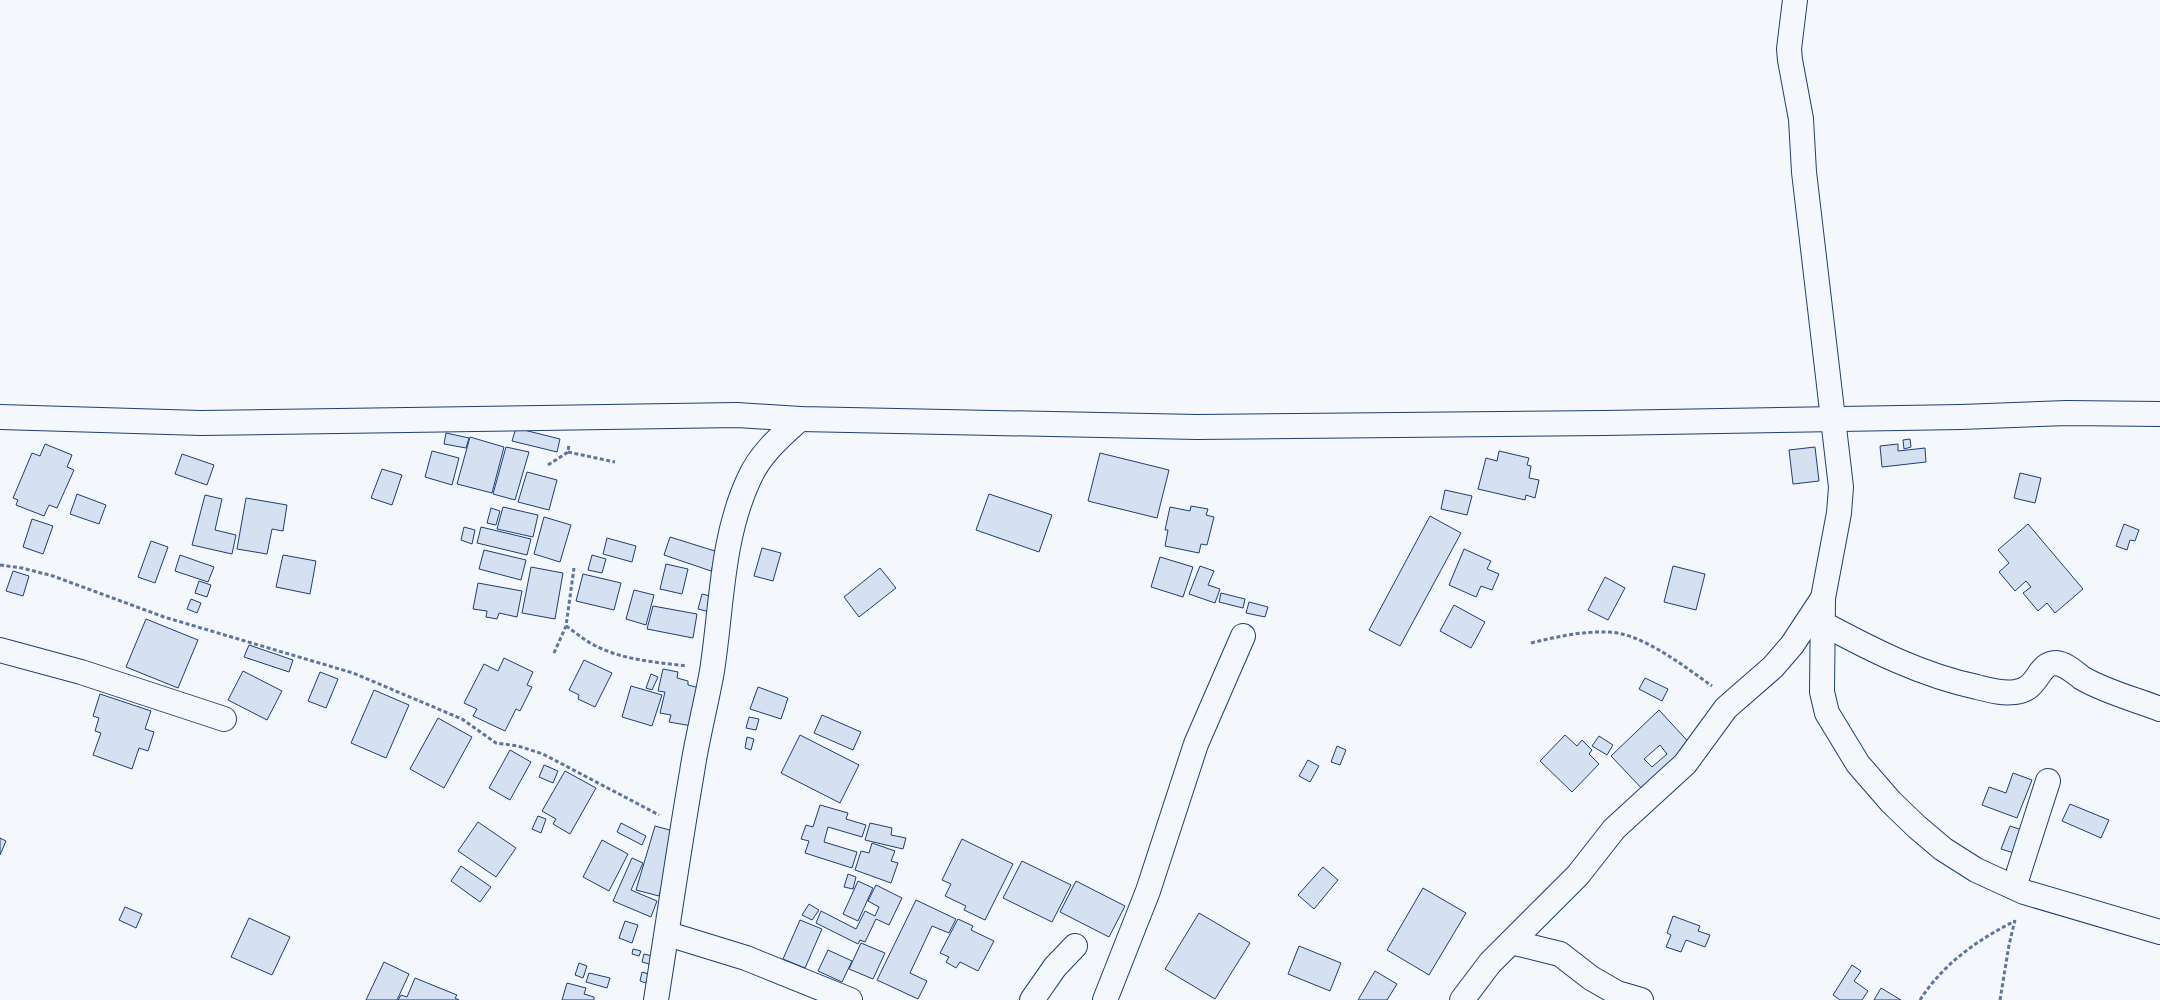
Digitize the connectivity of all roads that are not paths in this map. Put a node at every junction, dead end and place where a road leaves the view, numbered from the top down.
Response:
1 (1795, 0) edge
2 (2160, 414) edge
3 (0, 417) edge
4 (800, 419) junction
5 (1833, 420) junction
6 (1823, 598) junction
7 (1822, 623) junction
8 (1243, 636) dead end
9 (0, 650) edge
10 (2160, 709) edge
11 (224, 719) dead end
12 (2048, 781) dead end
13 (2019, 889) junction
14 (2160, 932) edge
15 (668, 934) junction
16 (1511, 942) junction
17 (1075, 946) dead end
18 (656, 1000) edge
19 (850, 1000) edge
20 (1032, 1000) edge
21 (1105, 1000) edge
22 (1462, 1000) edge
23 (1641, 1000) edge

1 - 5 street
2 - 5 street
3 - 4 street
4 - 5 street
4 - 15 street
5 - 6 street
6 - 7 street
6 - 16 street
7 - 10 street
7 - 13 street
8 - 21 street
9 - 11 street
12 - 13 street
13 - 14 street
15 - 18 street
15 - 19 street
16 - 22 street
16 - 23 street
17 - 20 street

